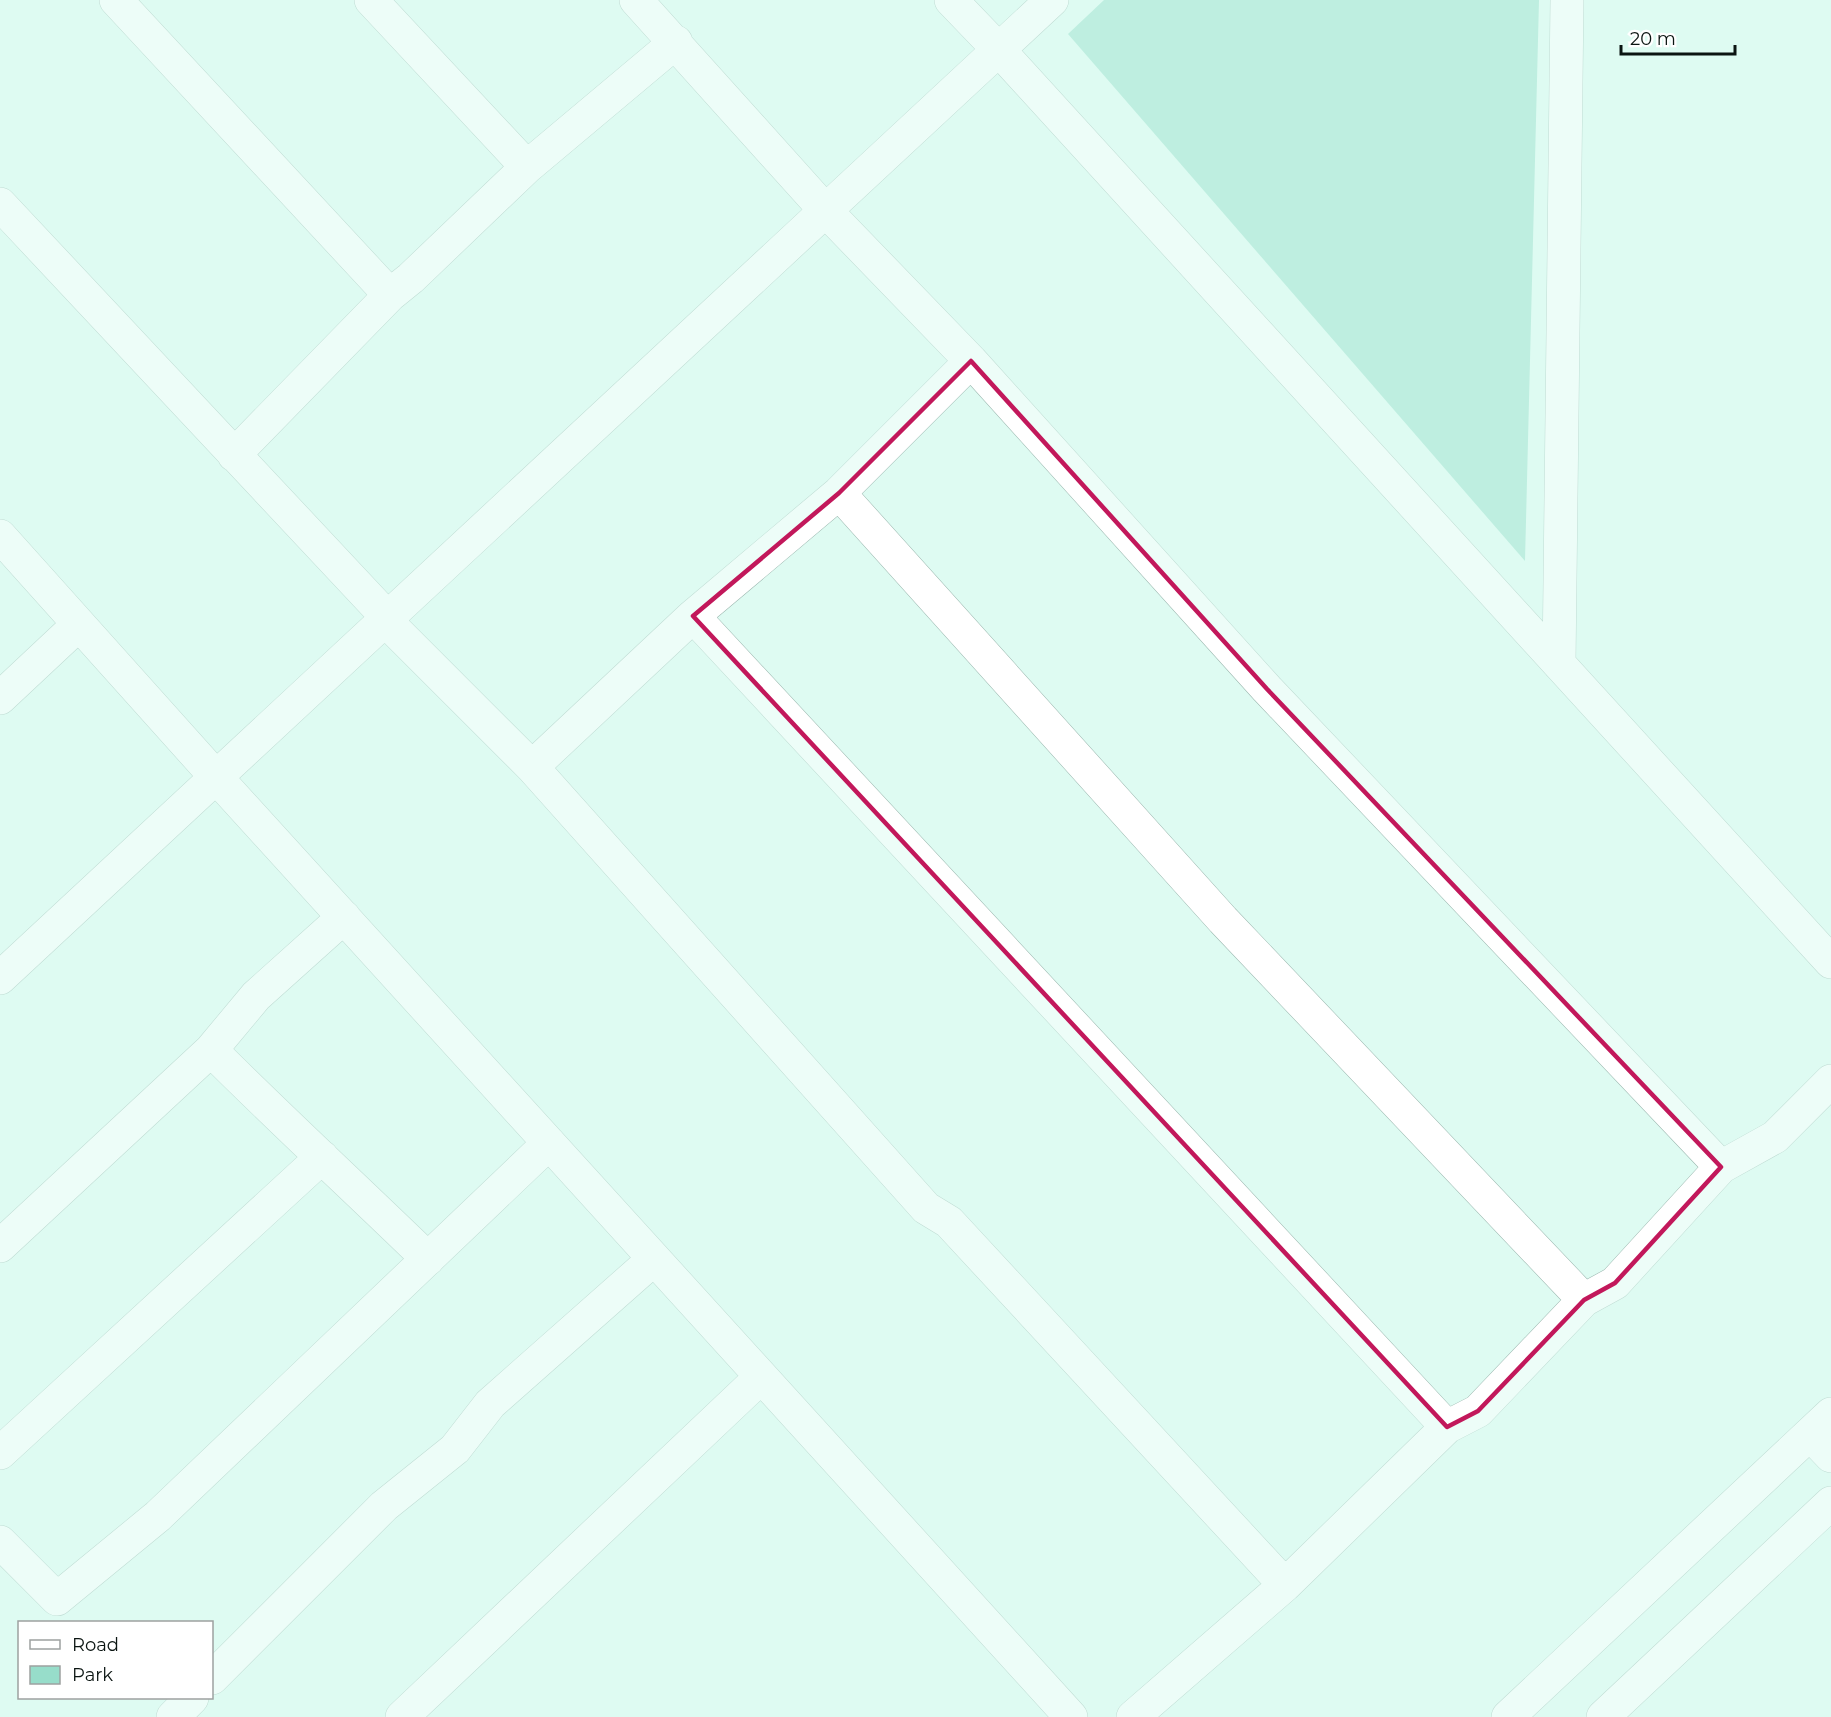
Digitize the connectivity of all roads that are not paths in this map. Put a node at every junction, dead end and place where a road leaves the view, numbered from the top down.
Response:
1 (116, 0) edge
2 (371, 0) edge
3 (636, 0) edge
4 (951, 0) edge
5 (1052, 0) edge
6 (1567, 0) edge
7 (676, 42) junction
8 (999, 50) junction
9 (527, 167) junction
10 (0, 204) edge
11 (825, 210) junction
12 (390, 295) junction
13 (971, 361) junction
14 (234, 455) junction
15 (839, 493) junction
16 (0, 536) edge
17 (693, 616) junction
18 (385, 620) junction
19 (79, 624) junction
20 (1559, 664) junction
21 (0, 698) edge
22 (532, 767) junction
23 (216, 777) junction
24 (344, 918) junction
25 (1831, 962) edge
26 (0, 978) edge
27 (212, 1050) junction
28 (1831, 1081) edge
29 (549, 1143) junction
30 (322, 1157) junction
31 (1721, 1167) junction
32 (0, 1246) edge
33 (428, 1259) junction
34 (654, 1259) junction
35 (1584, 1300) junction
36 (761, 1377) junction
37 (1448, 1427) junction
38 (1824, 1435) edge
39 (0, 1453) edge
40 (1831, 1503) edge
41 (0, 1542) edge
42 (1285, 1585) junction
43 (213, 1677) edge
44 (191, 1699) edge
45 (173, 1717) edge
46 (402, 1717) edge
47 (1071, 1717) edge
48 (1133, 1717) edge
49 (1508, 1717) edge
50 (1603, 1717) edge

1 - 12 street
2 - 9 street
3 - 7 street
4 - 8 street
5 - 8 street
6 - 20 street
7 - 9 street
7 - 11 street
8 - 11 street
8 - 20 street
9 - 12 street
10 - 14 street
11 - 13 street
11 - 18 street
12 - 14 street
13 - 15 street
13 - 31 street
14 - 18 street
15 - 17 street
15 - 35 street
16 - 19 street
17 - 22 street
17 - 37 street
18 - 22 street
18 - 23 street
19 - 21 street
19 - 23 street
20 - 25 street
22 - 42 street
23 - 24 street
23 - 26 street
24 - 27 street
24 - 29 street
27 - 30 street
27 - 32 street
28 - 31 street
29 - 33 street
29 - 34 street
30 - 33 street
30 - 39 street
31 - 35 street
33 - 41 street
34 - 36 street
34 - 43 street
35 - 37 street
36 - 46 street
36 - 47 street
37 - 42 street
38 - 49 street
40 - 50 street
42 - 48 street
44 - 45 street

